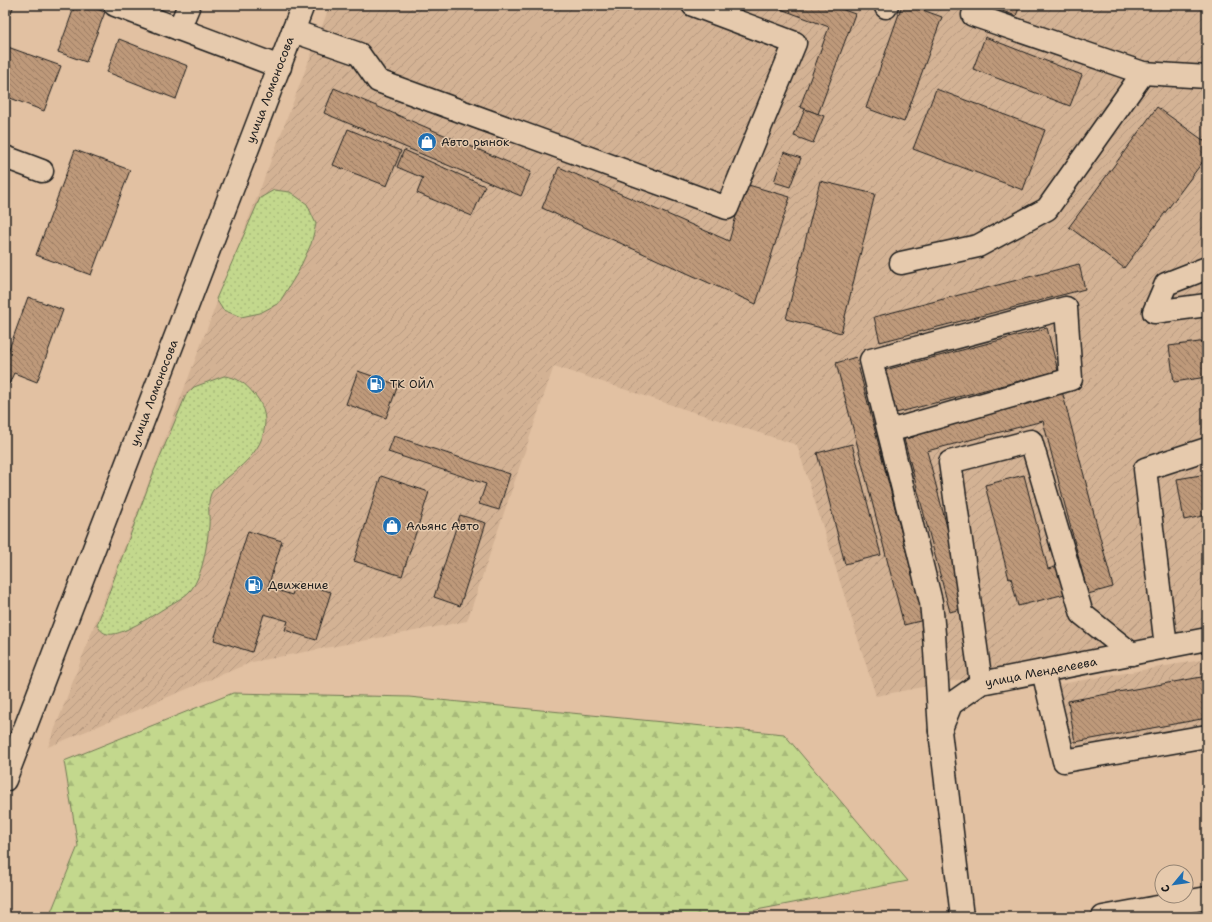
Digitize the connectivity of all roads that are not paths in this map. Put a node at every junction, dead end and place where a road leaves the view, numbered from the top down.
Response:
1 (115, 5) edge
2 (189, 5) edge
3 (303, 5) edge
4 (693, 5) edge
5 (973, 15) dead end
6 (179, 29) junction
7 (293, 31) junction
8 (280, 67) junction
9 (1143, 73) junction
10 (1207, 77) edge
11 (5, 157) edge
12 (42, 171) dead end
13 (901, 263) dead end
14 (1207, 268) edge
15 (1207, 305) edge
16 (889, 430) junction
17 (1207, 449) edge
18 (1206, 643) edge
19 (1166, 647) junction
20 (1132, 654) junction
21 (1043, 671) junction
22 (982, 683) junction
23 (940, 731) junction
24 (1207, 736) edge
25 (5, 780) edge
26 (1207, 898) edge
27 (962, 917) edge
28 (1104, 917) edge

1 - 6 main road
2 - 6 main road
3 - 7 main road, улица Ломоносова
4 - 7 main road
5 - 9 main road
6 - 8 main road
7 - 8 main road, улица Ломоносова
8 - 25 main road, улица Ломоносова
9 - 10 main road
9 - 13 main road
11 - 12 main road
14 - 15 main road
16 - 16 main road
16 - 23 main road
17 - 19 main road
18 - 19 main road, улица Менделеева
19 - 20 main road, улица Менделеева
20 - 21 main road, улица Менделеева
20 - 22 main road
21 - 22 main road, улица Менделеева
21 - 24 main road
22 - 23 main road, улица Менделеева
23 - 27 main road, улица Менделеева
26 - 28 main road

